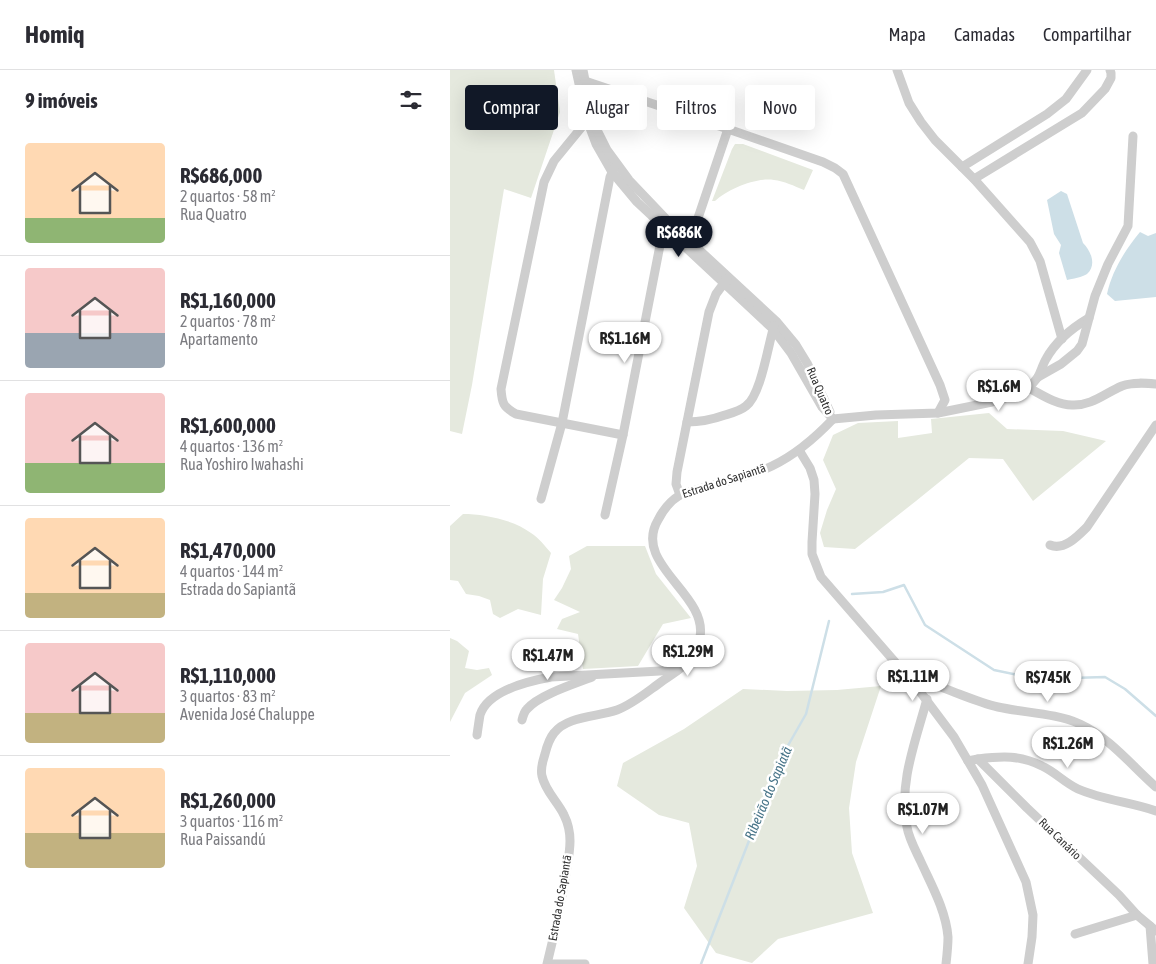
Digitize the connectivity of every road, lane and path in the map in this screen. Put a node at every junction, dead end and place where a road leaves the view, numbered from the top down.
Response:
1 (576, 70) edge
2 (583, 70) edge
3 (897, 70) edge
4 (1087, 70) edge
5 (1110, 70) edge
6 (585, 81) junction
7 (580, 85) edge
8 (585, 85) edge
9 (657, 105) edge
10 (579, 130) edge
11 (592, 130) edge
12 (596, 130) edge
13 (728, 130) edge
14 (731, 130) edge
15 (1133, 136) dead end
16 (616, 163) junction
17 (962, 167) junction
18 (612, 172) junction
19 (974, 180) junction
20 (667, 226) junction
21 (685, 237) junction
22 (726, 279) junction
23 (1089, 318) junction
24 (775, 325) junction
25 (1062, 339) junction
26 (1038, 377) junction
27 (1156, 384) edge
28 (1029, 388) junction
29 (938, 413) junction
30 (833, 419) junction
31 (686, 422) junction
32 (562, 423) junction
33 (1156, 425) edge
34 (623, 435) junction
35 (799, 450) junction
36 (680, 495) junction
37 (541, 499) dead end
38 (605, 515) dead end
39 (1050, 545) dead end
40 (678, 670) junction
41 (601, 674) junction
42 (915, 685) junction
43 (927, 699) junction
44 (522, 720) dead end
45 (477, 734) dead end
46 (978, 758) junction
47 (968, 761) junction
48 (1156, 787) edge
49 (1156, 811) edge
50 (1137, 915) junction
51 (1153, 928) edge
52 (1075, 934) dead end
53 (548, 964) edge
54 (585, 964) edge
55 (946, 964) edge
56 (1028, 964) edge
57 (1153, 964) edge

1 - 7 street, Rua Quatro
2 - 6 street, Rua Quatro
3 - 17 street
4 - 17 street
5 - 19 street
6 - 8 street, Rua Quatro
6 - 9 street
10 - 32 street
11 - 18 street, Rua Quatro
12 - 16 street, Rua Quatro
13 - 21 street
14 - 29 street
15 - 23 street
16 - 18 street
16 - 20 street, Rua Quatro
17 - 19 street
18 - 20 street, Rua Quatro
18 - 32 street
19 - 25 street
20 - 21 street, Rua Quatro
20 - 22 street, Rua Quatro
20 - 34 street
21 - 22 street, Rua Quatro
22 - 24 street, Rua Quatro
22 - 31 street
23 - 25 street
23 - 26 street
24 - 30 street, Rua Quatro
24 - 31 street
25 - 26 street
26 - 28 street
27 - 28 street
28 - 29 street
29 - 30 street
30 - 35 street, Estrada do Sapiantã
31 - 36 street
32 - 34 street
32 - 37 street
33 - 39 street
34 - 38 street
35 - 36 street, Estrada do Sapiantã
35 - 42 street
36 - 40 street, Estrada do Sapiantã
40 - 41 street
40 - 53 street, Estrada do Sapiantã
41 - 44 street
41 - 45 street
42 - 43 street
42 - 48 street
43 - 47 street
43 - 55 street
46 - 47 street
46 - 49 street
46 - 50 street, Rua Canário
47 - 56 street
50 - 51 street, Rua Canário
50 - 52 street
51 - 57 street
53 - 54 street

